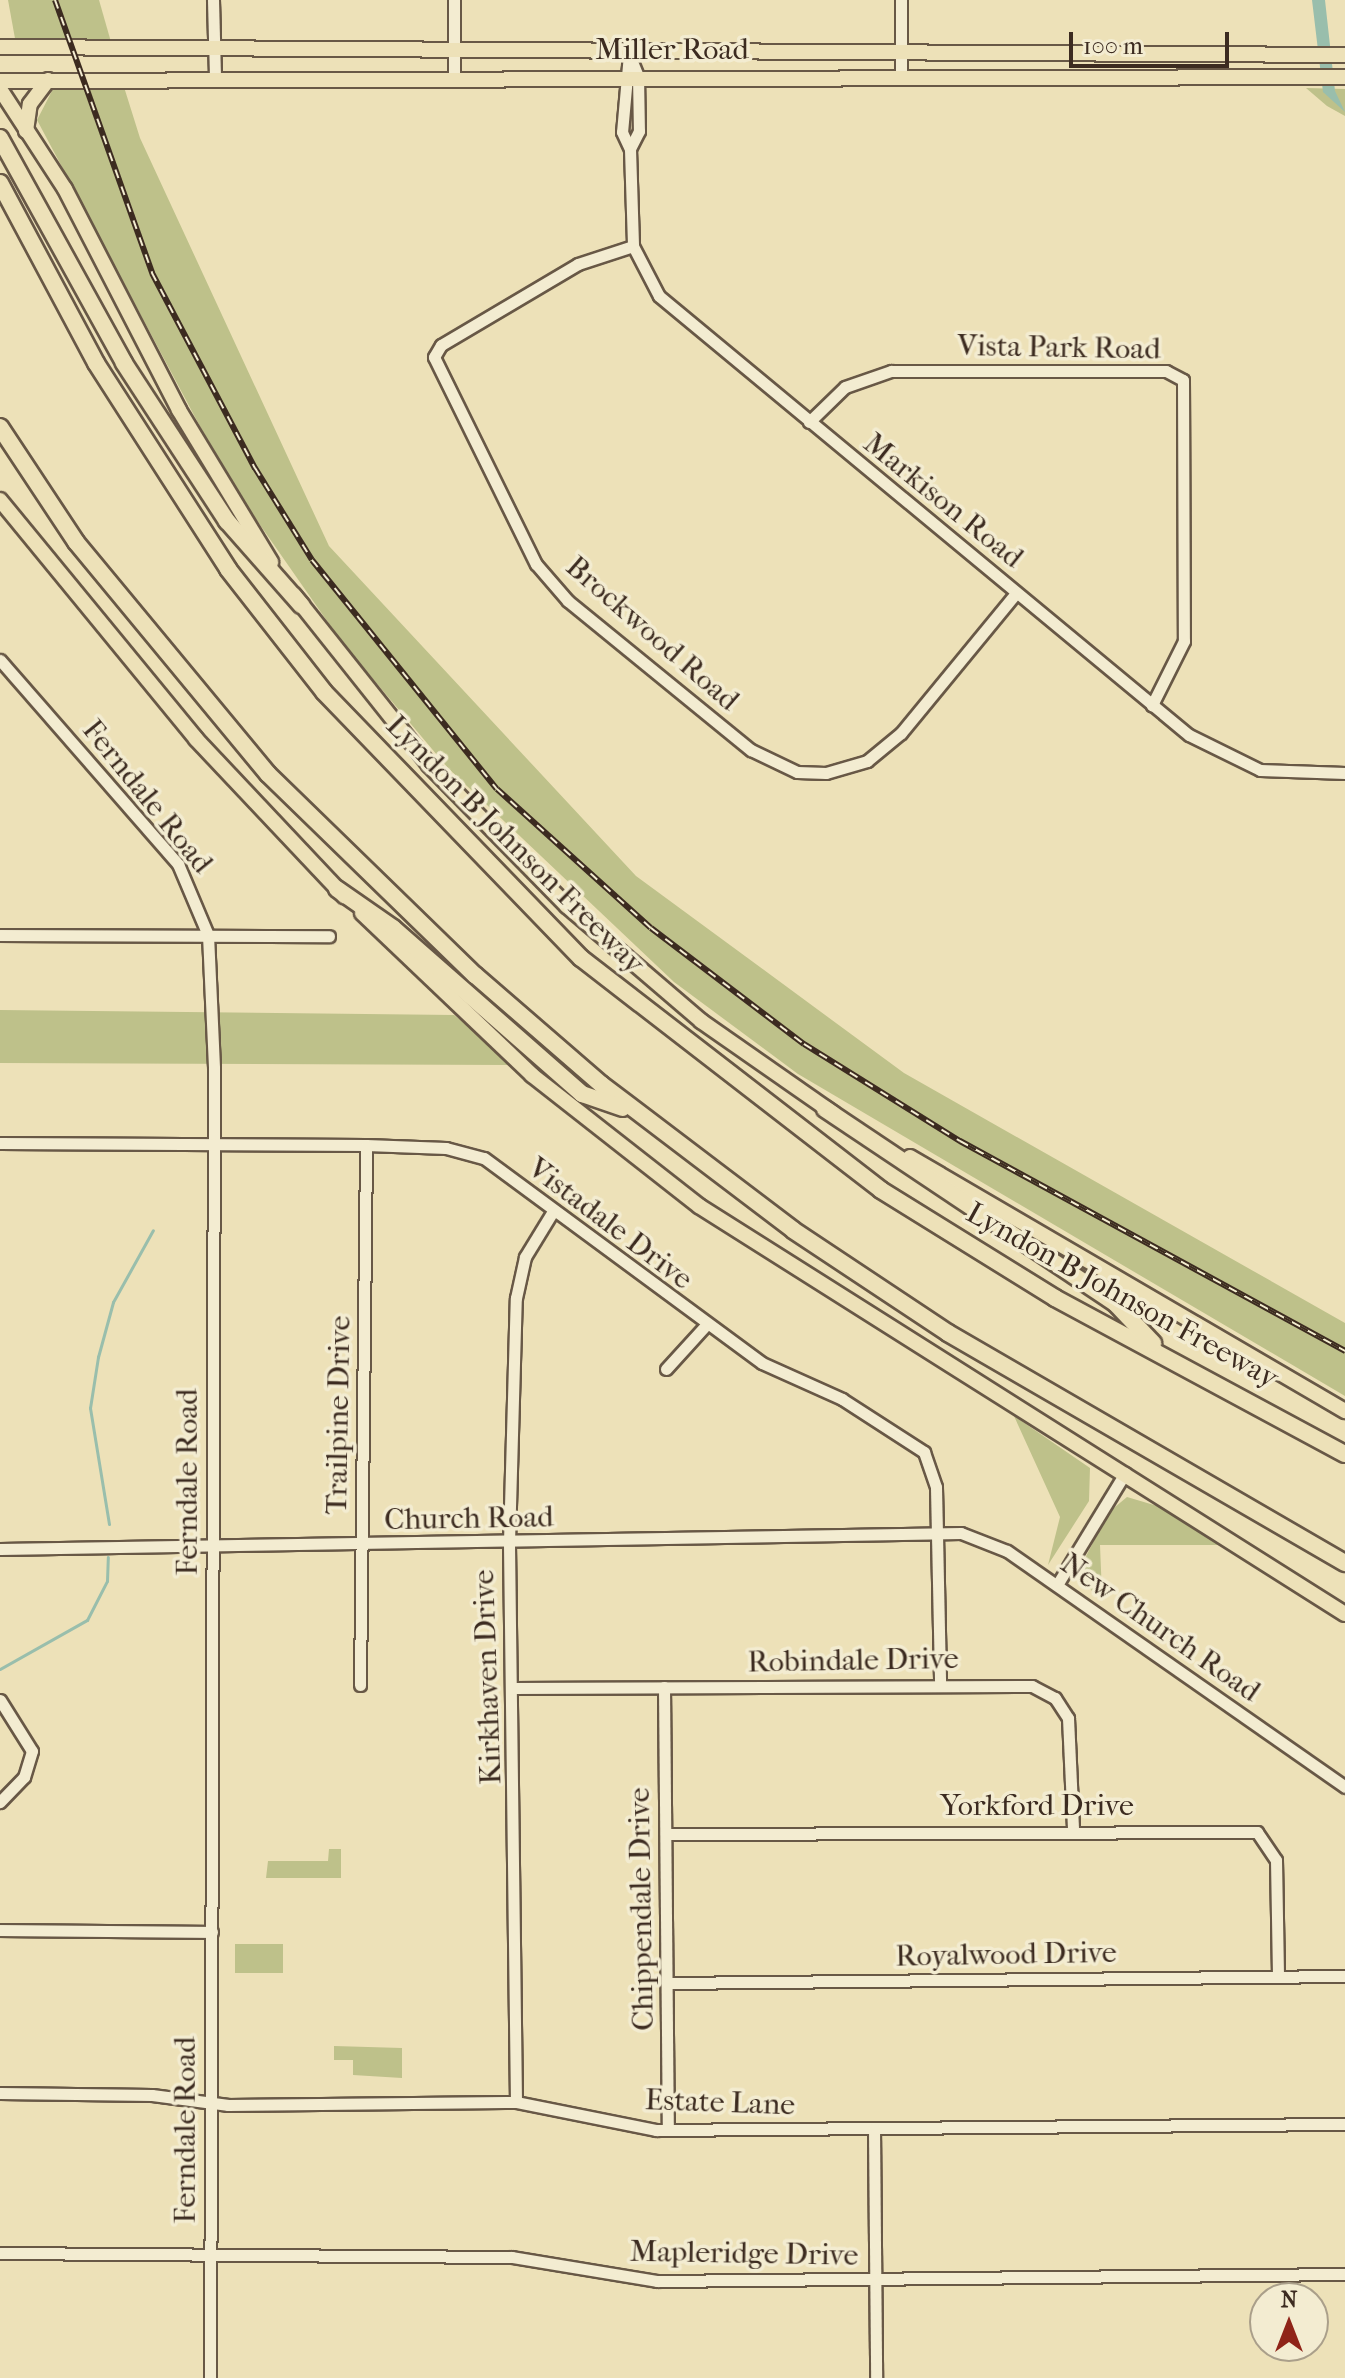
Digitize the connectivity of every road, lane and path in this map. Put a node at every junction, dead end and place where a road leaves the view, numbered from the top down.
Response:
1 (213, 0) edge
2 (454, 0) edge
3 (901, 0) edge
4 (0, 47) edge
5 (214, 53) junction
6 (453, 53) junction
7 (629, 54) junction
8 (901, 54) junction
9 (1345, 55) edge
10 (454, 76) junction
11 (622, 76) junction
12 (638, 76) junction
13 (901, 76) junction
14 (215, 77) junction
15 (1345, 77) edge
16 (48, 80) junction
17 (0, 81) edge
18 (0, 89) edge
19 (0, 113) edge
20 (23, 125) junction
21 (0, 138) edge
22 (630, 149) junction
23 (0, 183) edge
24 (633, 246) junction
25 (809, 422) junction
26 (0, 427) edge
27 (0, 500) edge
28 (1016, 593) junction
29 (301, 605) junction
30 (0, 660) edge
31 (4, 674) edge
32 (1152, 705) junction
33 (1345, 773) edge
34 (337, 889) junction
35 (0, 935) edge
36 (208, 935) junction
37 (329, 936) dead end
38 (825, 1109) junction
39 (636, 1113) junction
40 (0, 1143) edge
41 (214, 1144) junction
42 (366, 1145) junction
43 (552, 1213) junction
44 (706, 1325) junction
45 (1162, 1353) junction
46 (666, 1369) dead end
47 (1345, 1411) edge
48 (1345, 1454) edge
49 (1125, 1473) junction
50 (938, 1532) junction
51 (509, 1542) junction
52 (362, 1544) junction
53 (212, 1545) junction
54 (0, 1549) edge
55 (1345, 1563) edge
56 (1057, 1585) junction
57 (1345, 1614) edge
58 (940, 1684) junction
59 (360, 1685) dead end
60 (664, 1687) junction
61 (512, 1688) junction
62 (0, 1700) edge
63 (1345, 1787) edge
64 (0, 1802) edge
65 (1073, 1830) junction
66 (666, 1834) junction
67 (0, 1930) edge
68 (212, 1932) junction
69 (1278, 1976) junction
70 (1345, 1976) edge
71 (668, 1983) junction
72 (0, 2093) edge
73 (209, 2102) junction
74 (516, 2102) junction
75 (1345, 2124) edge
76 (874, 2129) junction
77 (668, 2130) junction
78 (0, 2253) edge
79 (209, 2260) junction
80 (1345, 2274) edge
81 (875, 2279) junction
82 (210, 2378) edge
83 (876, 2378) edge

1 - 5 street
2 - 6 street
3 - 8 street
4 - 5 main road, Miller Road
5 - 6 main road, Miller Road
5 - 14 street
6 - 7 main road, Miller Road
6 - 10 street
7 - 8 main road, Miller Road
7 - 11 street, Markison Road
7 - 12 street, Markison Road
8 - 9 main road, Miller Road
8 - 13 street
10 - 11 main road, Miller Road
10 - 14 main road, Miller Road
11 - 12 main road, Miller Road
11 - 22 street, Markison Road
12 - 13 main road, Miller Road
12 - 22 street, Markison Road
13 - 15 main road, Miller Road
14 - 16 main road, Miller Road
16 - 17 main road, Miller Road
16 - 20 main road
18 - 20 main road
19 - 20 main road
20 - 29 main road
21 - 29 highway
22 - 24 street, Markison Road
23 - 45 highway, Lyndon B Johnson Freeway
24 - 25 street, Markison Road
24 - 28 street, Brockwood Road
25 - 28 street, Markison Road
25 - 32 street, Vista Park Road
26 - 39 highway
27 - 34 main road
28 - 32 street, Markison Road
29 - 38 main road
30 - 31 street, Ferndale Road
31 - 36 street, Ferndale Road
32 - 33 street, Markison Road
34 - 39 highway
34 - 49 main road
35 - 36 street
36 - 37 street
36 - 41 street, Ferndale Road
38 - 45 highway
38 - 47 main road
39 - 55 highway
40 - 41 street, Vistadale Drive
41 - 42 street, Vistadale Drive
41 - 53 street, Ferndale Road
42 - 43 street, Vistadale Drive
42 - 52 street, Trailpine Drive
43 - 44 street, Vistadale Drive
43 - 51 street, Kirkhaven Drive
44 - 46 street
44 - 50 street, Vistadale Drive
45 - 48 highway, Lyndon B Johnson Freeway
49 - 56 street
49 - 57 main road
50 - 51 street, Church Road
50 - 56 street, New Church Road
50 - 58 street, Vistadale Drive
51 - 52 street, Church Road
51 - 61 street, Kirkhaven Drive
52 - 53 street, Church Road
52 - 59 street, Trailpine Drive
53 - 54 street, Church Road
53 - 68 street, Ferndale Road
56 - 63 street, New Church Road
58 - 60 street, Robindale Drive
58 - 65 street, Robindale Drive
60 - 61 street, Robindale Drive
60 - 66 street, Chippendale Drive
61 - 74 street, Kirkhaven Drive
62 - 64 street
65 - 66 street, Yorkford Drive
65 - 69 street, Yorkford Drive
66 - 71 street, Chippendale Drive
67 - 68 street
68 - 73 street, Ferndale Road
69 - 70 street, Royalwood Drive
69 - 71 street, Royalwood Drive
71 - 77 street, Chippendale Drive
72 - 73 street, Estate Lane
73 - 74 street, Estate Lane
73 - 79 street, Ferndale Road
74 - 77 street, Estate Lane
75 - 76 street, Estate Lane
76 - 77 street, Estate Lane
76 - 81 street
78 - 79 street, Mapleridge Drive
79 - 81 street, Mapleridge Drive
79 - 82 street, Ferndale Road
80 - 81 street, Mapleridge Drive
81 - 83 street

